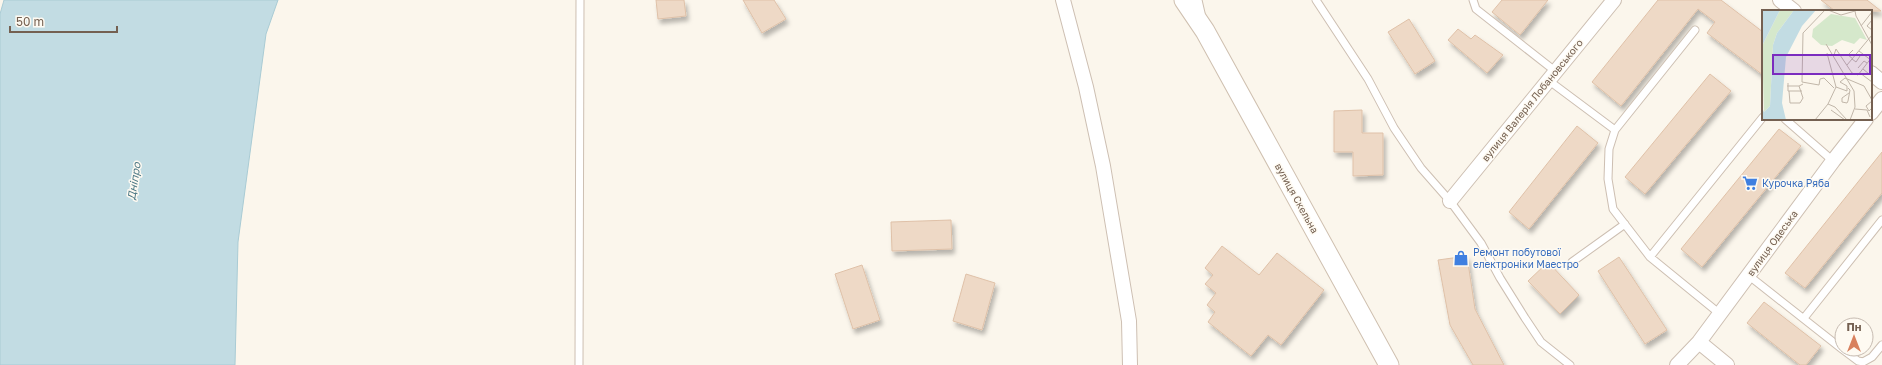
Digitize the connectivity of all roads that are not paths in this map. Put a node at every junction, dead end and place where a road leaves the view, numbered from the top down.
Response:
1 (580, 0) edge
2 (1063, 0) edge
3 (1184, 0) edge
4 (1198, 0) edge
5 (1316, 0) edge
6 (1473, 0) edge
7 (1614, 0) edge
8 (1780, 0) edge
9 (1793, 10) edge
10 (1694, 30) dead end
11 (1205, 31) junction
12 (1872, 74) edge
13 (1552, 76) junction
14 (1882, 82) edge
15 (1882, 99) edge
16 (1872, 112) edge
17 (1762, 118) edge
18 (1786, 120) edge
19 (1865, 120) edge
20 (1615, 130) junction
21 (1833, 161) junction
22 (1450, 201) junction
23 (1882, 220) edge
24 (1625, 224) junction
25 (1650, 257) junction
26 (1572, 262) dead end
27 (1748, 275) junction
28 (1720, 314) junction
29 (1804, 318) junction
30 (1700, 342) junction
31 (1834, 342) edge
32 (1882, 345) edge
33 (1874, 355) edge
34 (1853, 357) edge
35 (1872, 357) edge
36 (579, 365) edge
37 (1130, 365) edge
38 (1389, 365) edge
39 (1570, 365) edge
40 (1677, 365) edge
41 (1727, 365) edge

1 - 36 lane
2 - 37 street
3 - 11 street, вулиця Скельна
4 - 11 lane
5 - 22 lane
6 - 13 lane
7 - 13 street, вулиця Валерія Лобановського
8 - 9 street
10 - 20 lane
11 - 38 street, вулиця Скельна
12 - 14 street
13 - 20 lane
13 - 22 street, вулиця Валерія Лобановського
15 - 16 street
17 - 25 lane
18 - 21 lane
19 - 21 street, вулиця Одеська
20 - 24 lane
21 - 27 street, вулиця Одеська
22 - 39 lane
23 - 29 lane
24 - 25 lane
24 - 26 lane
25 - 28 lane
27 - 28 street, вулиця Одеська
27 - 29 lane
28 - 30 street, вулиця Одеська
29 - 31 lane
30 - 40 street, вулиця Одеська
30 - 41 street
32 - 33 lane
34 - 35 lane

